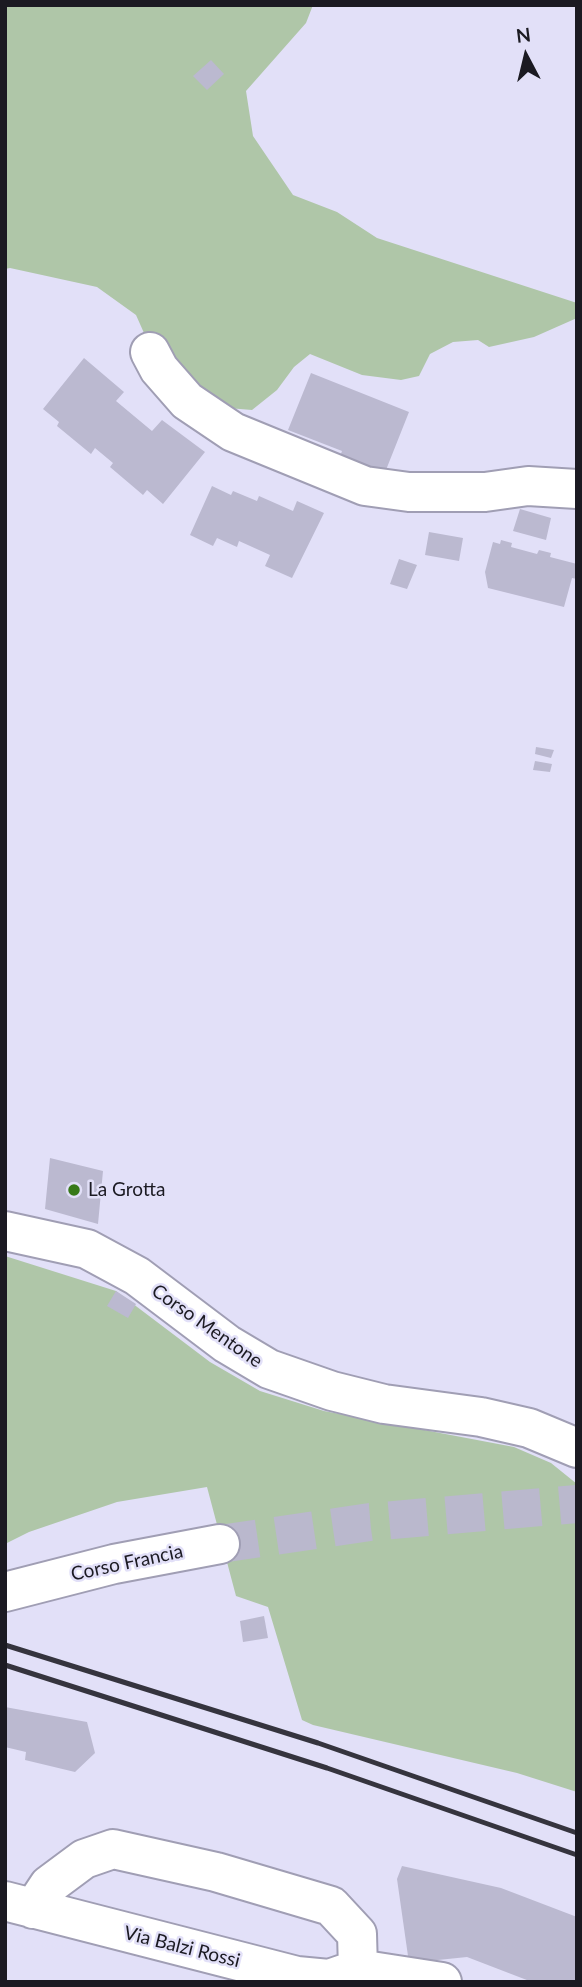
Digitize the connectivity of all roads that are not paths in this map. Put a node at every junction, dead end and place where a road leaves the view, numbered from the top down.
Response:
1 (150, 352) dead end
2 (577, 489) edge
3 (5, 1231) edge
4 (577, 1448) edge
5 (220, 1544) tunnel mouth
6 (15, 1593) edge
7 (19, 1905) edge
8 (358, 1969) junction
9 (442, 1982) edge

1 - 2 main road
3 - 4 main road, Corso Mentone
5 - 6 main road, Corso Francia
7 - 8 main road, Via Balzi Rossi
7 - 8 main road
8 - 9 main road, Via Balzi Rossi

